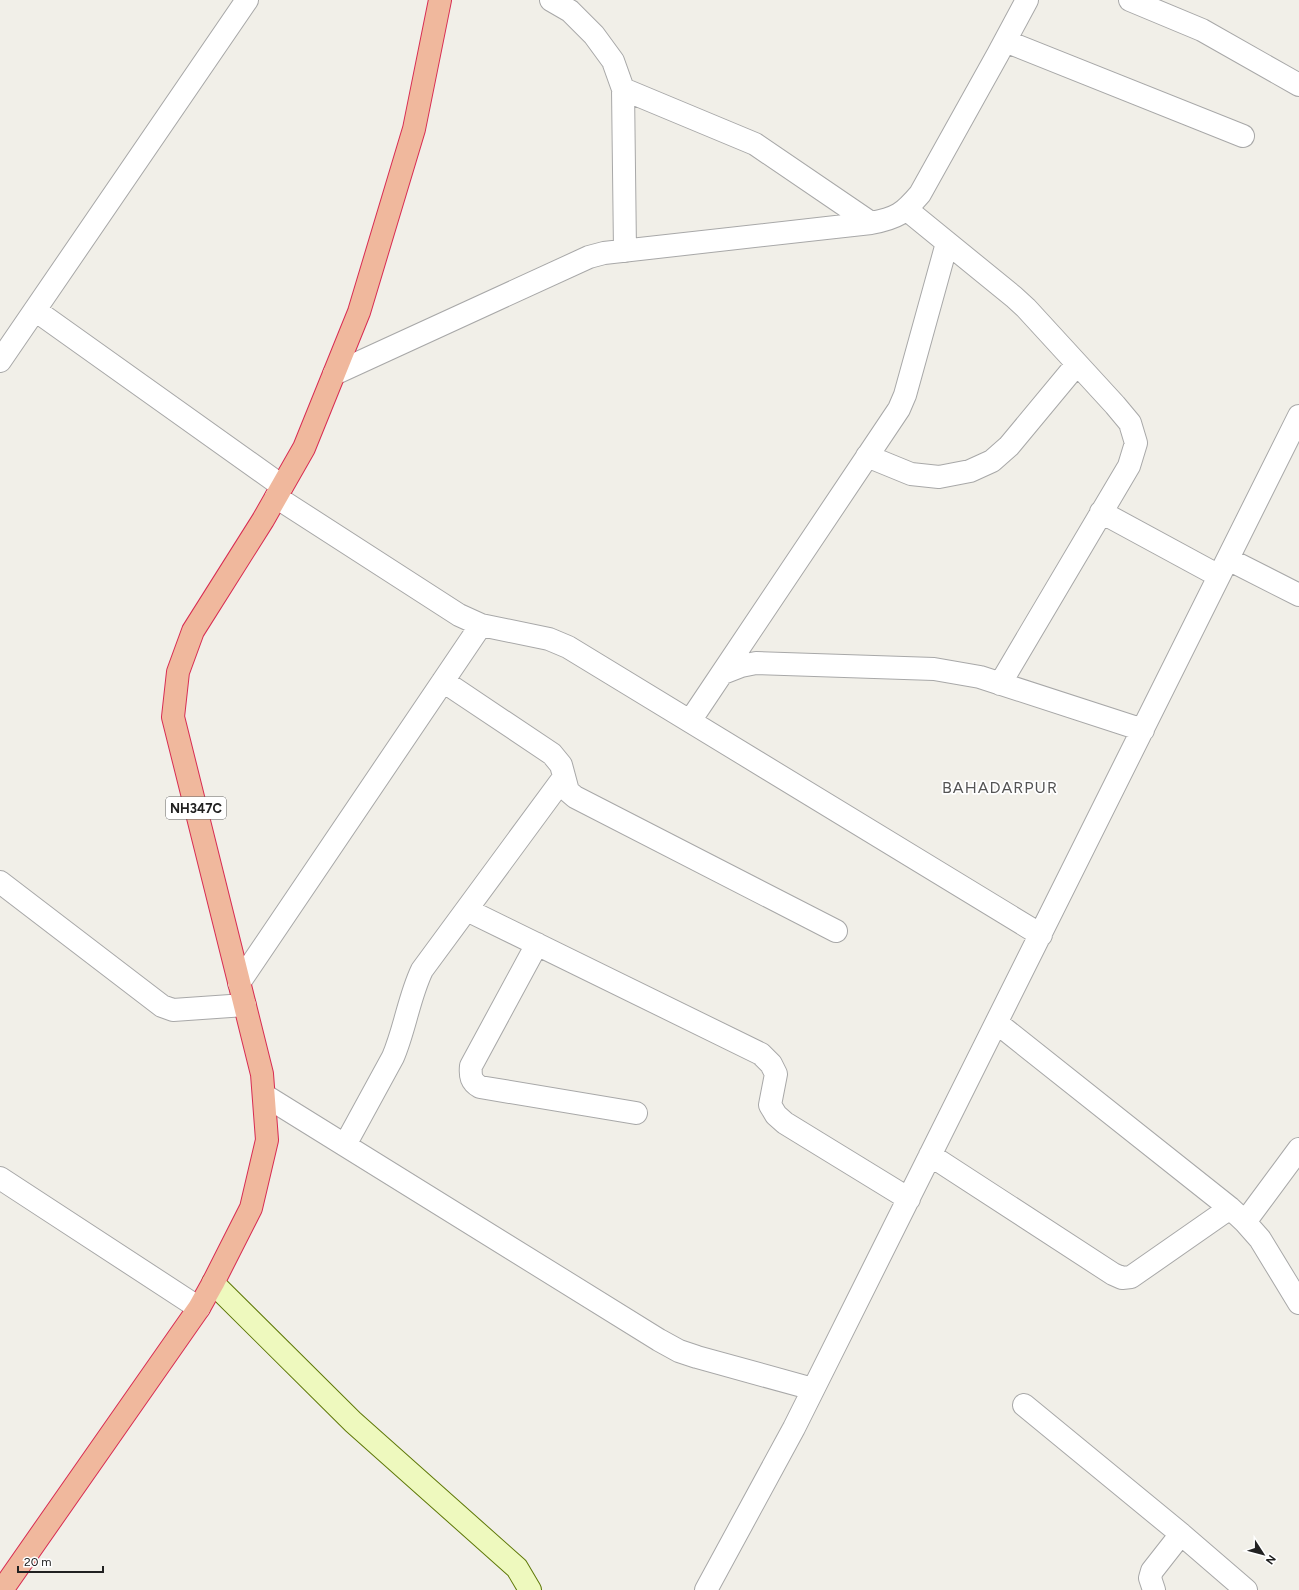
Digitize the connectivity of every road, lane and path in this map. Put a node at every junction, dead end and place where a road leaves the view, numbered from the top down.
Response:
1 (248, 0) edge
2 (440, 0) edge
3 (551, 0) edge
4 (1027, 0) edge
5 (1130, 0) edge
6 (1005, 41) junction
7 (1299, 85) edge
8 (623, 89) junction
9 (1243, 136) dead end
10 (906, 209) junction
11 (871, 223) junction
12 (947, 243) junction
13 (625, 251) junction
14 (35, 310) junction
15 (0, 361) edge
16 (1077, 364) junction
17 (334, 374) junction
18 (1299, 416) edge
19 (867, 456) junction
20 (279, 492) junction
21 (1101, 512) junction
22 (1224, 568) junction
23 (1299, 595) edge
24 (481, 625) junction
25 (724, 673) junction
26 (443, 681) junction
27 (1000, 684) junction
28 (690, 721) junction
29 (1143, 730) junction
30 (564, 777) junction
31 (0, 882) edge
32 (467, 910) junction
33 (836, 931) dead end
34 (1041, 935) junction
35 (537, 944) junction
36 (239, 983) junction
37 (245, 1005) junction
38 (997, 1023) junction
39 (264, 1095) junction
40 (636, 1113) dead end
41 (345, 1145) junction
42 (1299, 1149) edge
43 (930, 1155) junction
44 (0, 1178) edge
45 (909, 1199) junction
46 (1238, 1215) junction
47 (213, 1283) junction
48 (1299, 1302) edge
49 (199, 1308) junction
50 (813, 1389) junction
51 (1024, 1405) dead end
52 (1181, 1534) junction
53 (2, 1590) edge
54 (530, 1590) edge
55 (706, 1590) edge
56 (1154, 1590) edge
57 (1246, 1590) edge

1 - 14 street
2 - 17 highway, NH347C
3 - 8 street
4 - 6 street
5 - 7 street
6 - 9 street
6 - 10 street
8 - 11 street
8 - 13 street
10 - 11 street
10 - 12 street
11 - 13 street
12 - 16 street
12 - 19 street
13 - 17 street
14 - 15 street
14 - 20 street
16 - 19 street
16 - 21 street
17 - 20 highway, NH347C
18 - 22 street
19 - 25 street
20 - 24 street
20 - 36 highway, NH347C
21 - 22 street
21 - 27 street
22 - 23 street
22 - 29 street
24 - 26 street
24 - 28 street
25 - 27 street
25 - 28 street
26 - 30 street
26 - 36 street
27 - 29 street
28 - 34 street
29 - 34 street
30 - 32 street
30 - 33 street
31 - 37 street
32 - 35 street
32 - 41 street
34 - 38 street
35 - 40 street
35 - 45 street
36 - 37 highway, NH347C
37 - 39 highway, NH347C
38 - 43 street
38 - 46 street
39 - 41 street
39 - 47 highway, NH347C
41 - 50 street
42 - 46 street
43 - 45 street
43 - 46 street
44 - 49 street
45 - 50 street
46 - 48 street
47 - 49 highway, NH347C
47 - 54 main road
49 - 53 highway, NH347C
50 - 55 street
51 - 52 street
52 - 56 street
52 - 57 street

